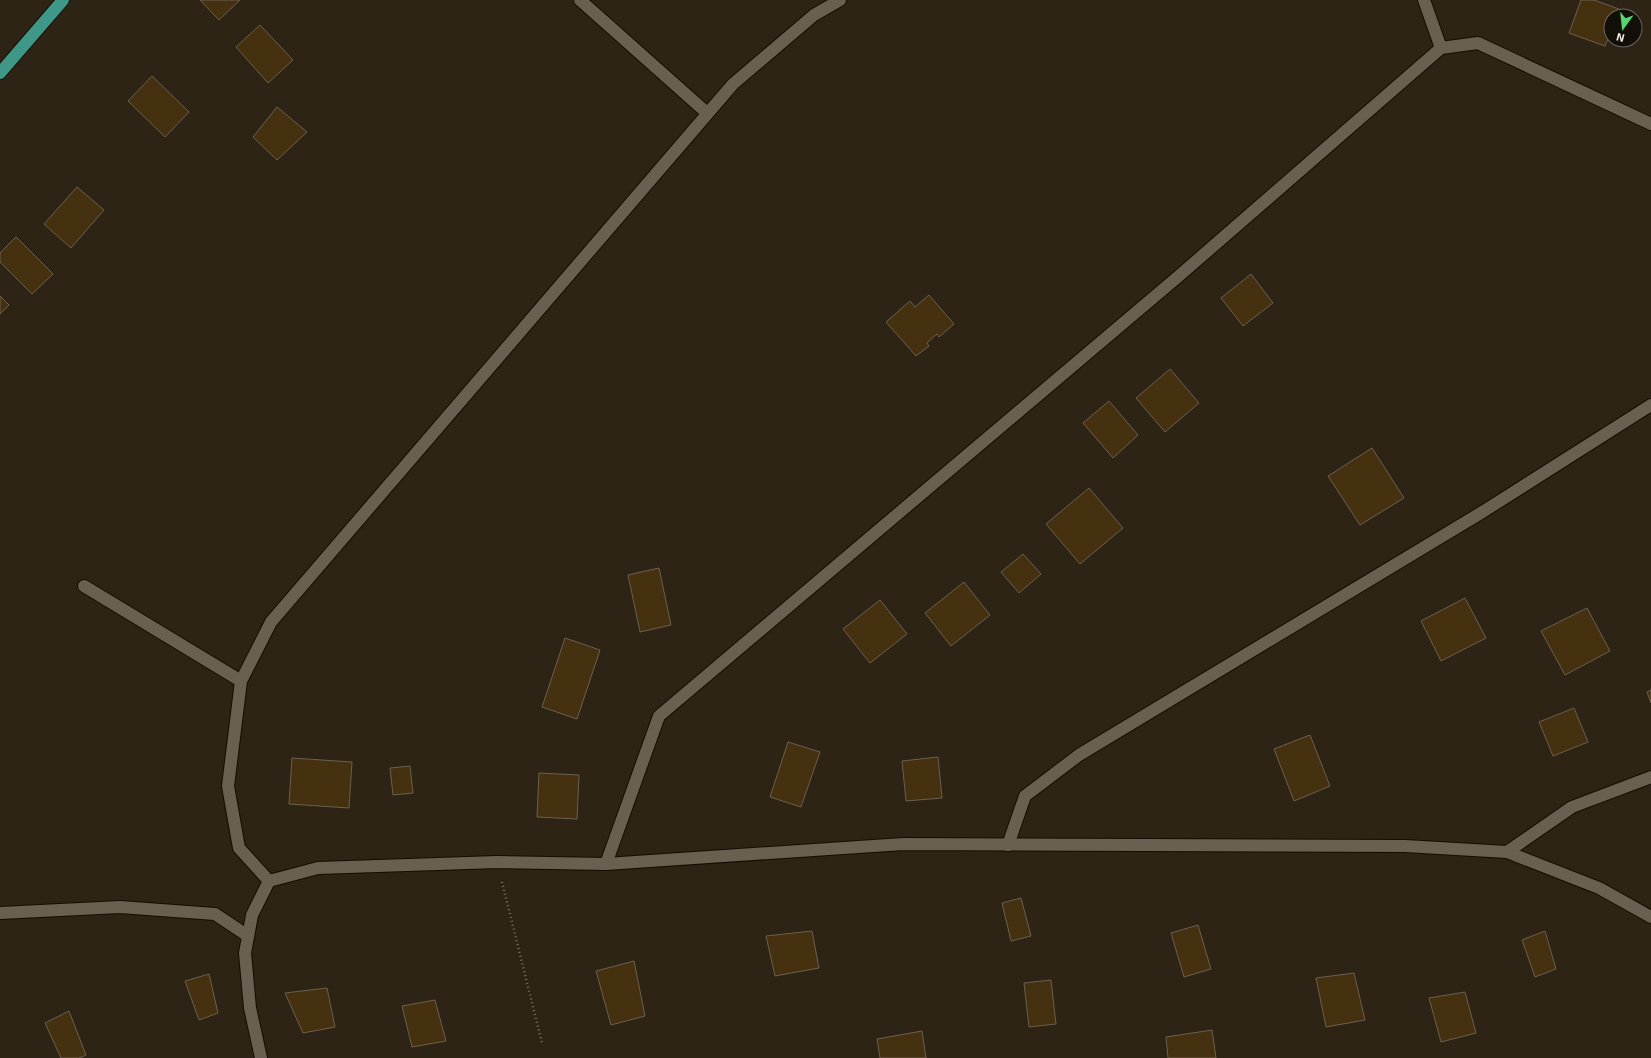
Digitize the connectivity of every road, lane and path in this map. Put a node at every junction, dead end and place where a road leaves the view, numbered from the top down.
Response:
1 (63, 0) edge
2 (580, 0) edge
3 (840, 0) edge
4 (1424, 0) edge
5 (1441, 48) junction
6 (0, 73) edge
7 (707, 113) junction
8 (1651, 124) edge
9 (1651, 405) edge
10 (84, 586) dead end
11 (240, 681) junction
12 (1651, 777) edge
13 (1008, 845) junction
14 (1507, 852) junction
15 (496, 862) junction
16 (606, 864) junction
17 (269, 881) junction
18 (0, 913) edge
19 (1651, 917) edge
20 (248, 936) junction
21 (542, 1043) dead end
22 (261, 1058) edge

1 - 6 main road
2 - 7 street
3 - 7 street
4 - 5 street
5 - 8 street
5 - 16 street
7 - 11 street
9 - 13 street
10 - 11 street
11 - 17 street
12 - 14 street
13 - 14 street
13 - 16 street
14 - 19 street
15 - 16 street
15 - 17 street
15 - 21 path
17 - 20 street
18 - 20 street
20 - 22 street

